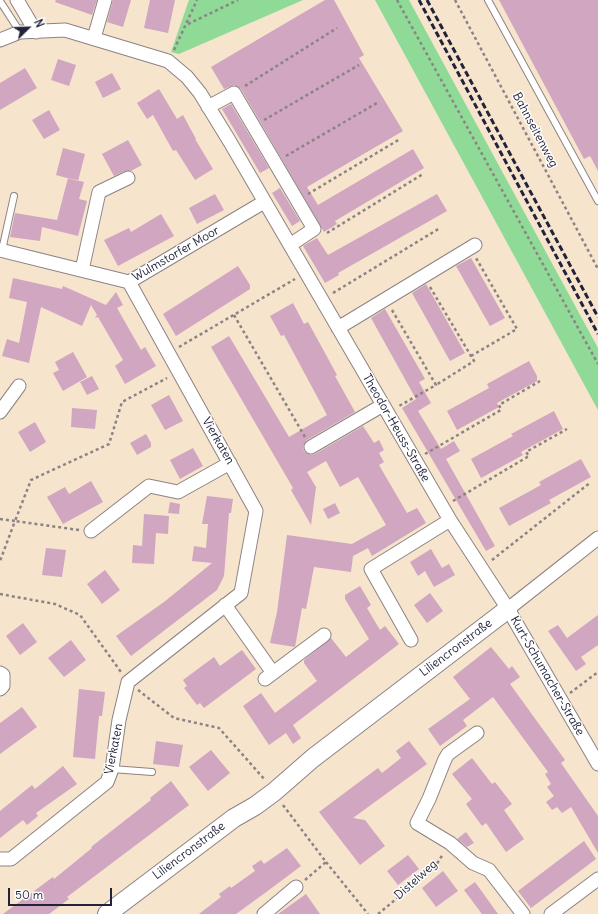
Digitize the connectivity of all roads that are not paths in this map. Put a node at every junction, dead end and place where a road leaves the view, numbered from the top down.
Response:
1 (17, 0) edge
2 (105, 0) edge
3 (488, 0) edge
4 (0, 1) edge
5 (20, 32) junction
6 (36, 32) junction
7 (94, 38) junction
8 (0, 40) edge
9 (208, 107) junction
10 (128, 178) dead end
11 (14, 196) dead end
12 (598, 201) edge
13 (264, 202) junction
14 (290, 245) junction
15 (472, 247) road end
16 (1, 250) edge
17 (82, 270) junction
18 (129, 282) junction
19 (338, 328) junction
20 (19, 386) dead end
21 (385, 409) junction
22 (0, 412) edge
23 (310, 447) road end
24 (230, 462) junction
25 (450, 520) junction
26 (91, 531) road end
27 (598, 538) edge
28 (225, 605) junction
29 (508, 609) junction
30 (324, 636) dead end
31 (411, 640) dead end
32 (0, 673) edge
33 (0, 689) edge
34 (477, 732) dead end
35 (598, 764) edge
36 (112, 769) junction
37 (152, 772) dead end
38 (0, 859) edge
39 (598, 879) edge
40 (296, 887) road end
41 (566, 910) edge
42 (107, 914) edge
43 (264, 914) edge
44 (523, 914) edge
45 (551, 914) edge

1 - 6 street
2 - 7 street
3 - 12 lane
4 - 5 lane
5 - 6 street, Theodor-Heuss-Straße
5 - 8 street, Theodor-Heuss-Straße
6 - 7 street, Theodor-Heuss-Straße
7 - 9 street, Theodor-Heuss-Straße
9 - 13 street, Theodor-Heuss-Straße
9 - 14 street
10 - 17 street
11 - 16 lane
13 - 14 street, Theodor-Heuss-Straße
13 - 18 street, Wulmstorfer Moor
14 - 19 street, Theodor-Heuss-Straße
15 - 19 street
16 - 17 street, Wulmstorfer Moor
17 - 18 street, Wulmstorfer Moor
18 - 24 street, Vierkaten
19 - 21 street, Theodor-Heuss-Straße
20 - 22 street
21 - 23 street
21 - 25 street, Theodor-Heuss-Straße
24 - 26 street
24 - 28 street, Vierkaten
25 - 29 street, Theodor-Heuss-Straße
25 - 31 street
27 - 29 street, Liliencronstraße
28 - 30 street
28 - 36 street, Vierkaten
29 - 35 street, Kurt-Schumacher-Straße
29 - 42 street, Liliencronstraße
32 - 33 street
34 - 44 street
36 - 37 lane
36 - 38 street, Vierkaten
39 - 41 street
40 - 43 street
41 - 45 street

